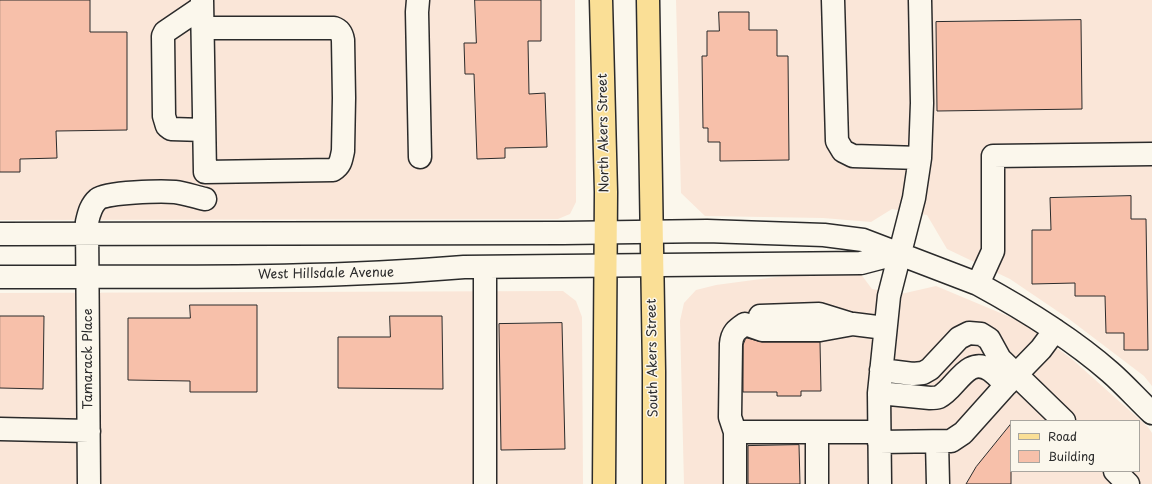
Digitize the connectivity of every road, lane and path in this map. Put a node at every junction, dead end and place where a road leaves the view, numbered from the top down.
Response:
1 (418, 0) edge
2 (601, 0) edge
3 (648, 0) edge
4 (833, 0) edge
5 (920, 0) edge
6 (202, 12) edge
7 (204, 130) junction
8 (1152, 154) edge
9 (420, 157) dead end
10 (920, 158) junction
11 (205, 172) junction
12 (175, 192) junction
13 (205, 199) junction
14 (606, 232) junction
15 (651, 232) junction
16 (87, 233) junction
17 (205, 233) junction
18 (0, 234) edge
19 (899, 253) junction
20 (606, 266) junction
21 (652, 266) junction
22 (484, 267) junction
23 (88, 276) junction
24 (0, 277) edge
25 (978, 284) junction
26 (885, 328) junction
27 (1055, 330) junction
28 (881, 370) junction
29 (1012, 380) junction
30 (878, 393) junction
31 (1152, 413) edge
32 (1063, 420) edge
33 (0, 429) edge
34 (89, 431) junction
35 (735, 432) junction
36 (817, 432) junction
37 (879, 437) junction
38 (937, 442) junction
39 (1116, 472) edge
40 (89, 484) edge
41 (485, 484) edge
42 (604, 484) edge
43 (654, 484) edge
44 (735, 484) edge
45 (818, 484) edge
46 (880, 484) edge
47 (938, 484) edge
48 (1128, 484) edge

1 - 9 street
2 - 14 main road, North Akers Street
3 - 15 main road
4 - 10 street
5 - 10 street
6 - 7 street
6 - 7 street
6 - 11 street
7 - 11 street
8 - 25 street
10 - 19 street
11 - 12 street
11 - 13 street
12 - 13 street
12 - 16 street, Tamarack Place
13 - 17 street
14 - 15 street
14 - 17 street
14 - 20 main road, North Akers Street
15 - 19 street
15 - 21 main road, South Akers Street
16 - 17 street
16 - 18 street
16 - 23 street, Tamarack Place
19 - 21 street, West Hillsdale Avenue
19 - 25 street
19 - 26 street
20 - 21 street, West Hillsdale Avenue
20 - 22 street, West Hillsdale Avenue
20 - 42 main road
21 - 43 main road, South Akers Street
22 - 23 street, West Hillsdale Avenue
22 - 41 street
23 - 24 street, West Hillsdale Avenue
23 - 34 street, Tamarack Place
25 - 27 street
26 - 28 street
26 - 35 street
27 - 29 street
27 - 31 street
28 - 29 street
28 - 30 street
29 - 30 street
29 - 32 street
29 - 38 street
30 - 37 street
33 - 34 street
34 - 40 street, Tamarack Place
35 - 36 street
35 - 44 street
36 - 37 street
36 - 45 street
37 - 38 street
37 - 46 street
38 - 47 street
39 - 48 street

